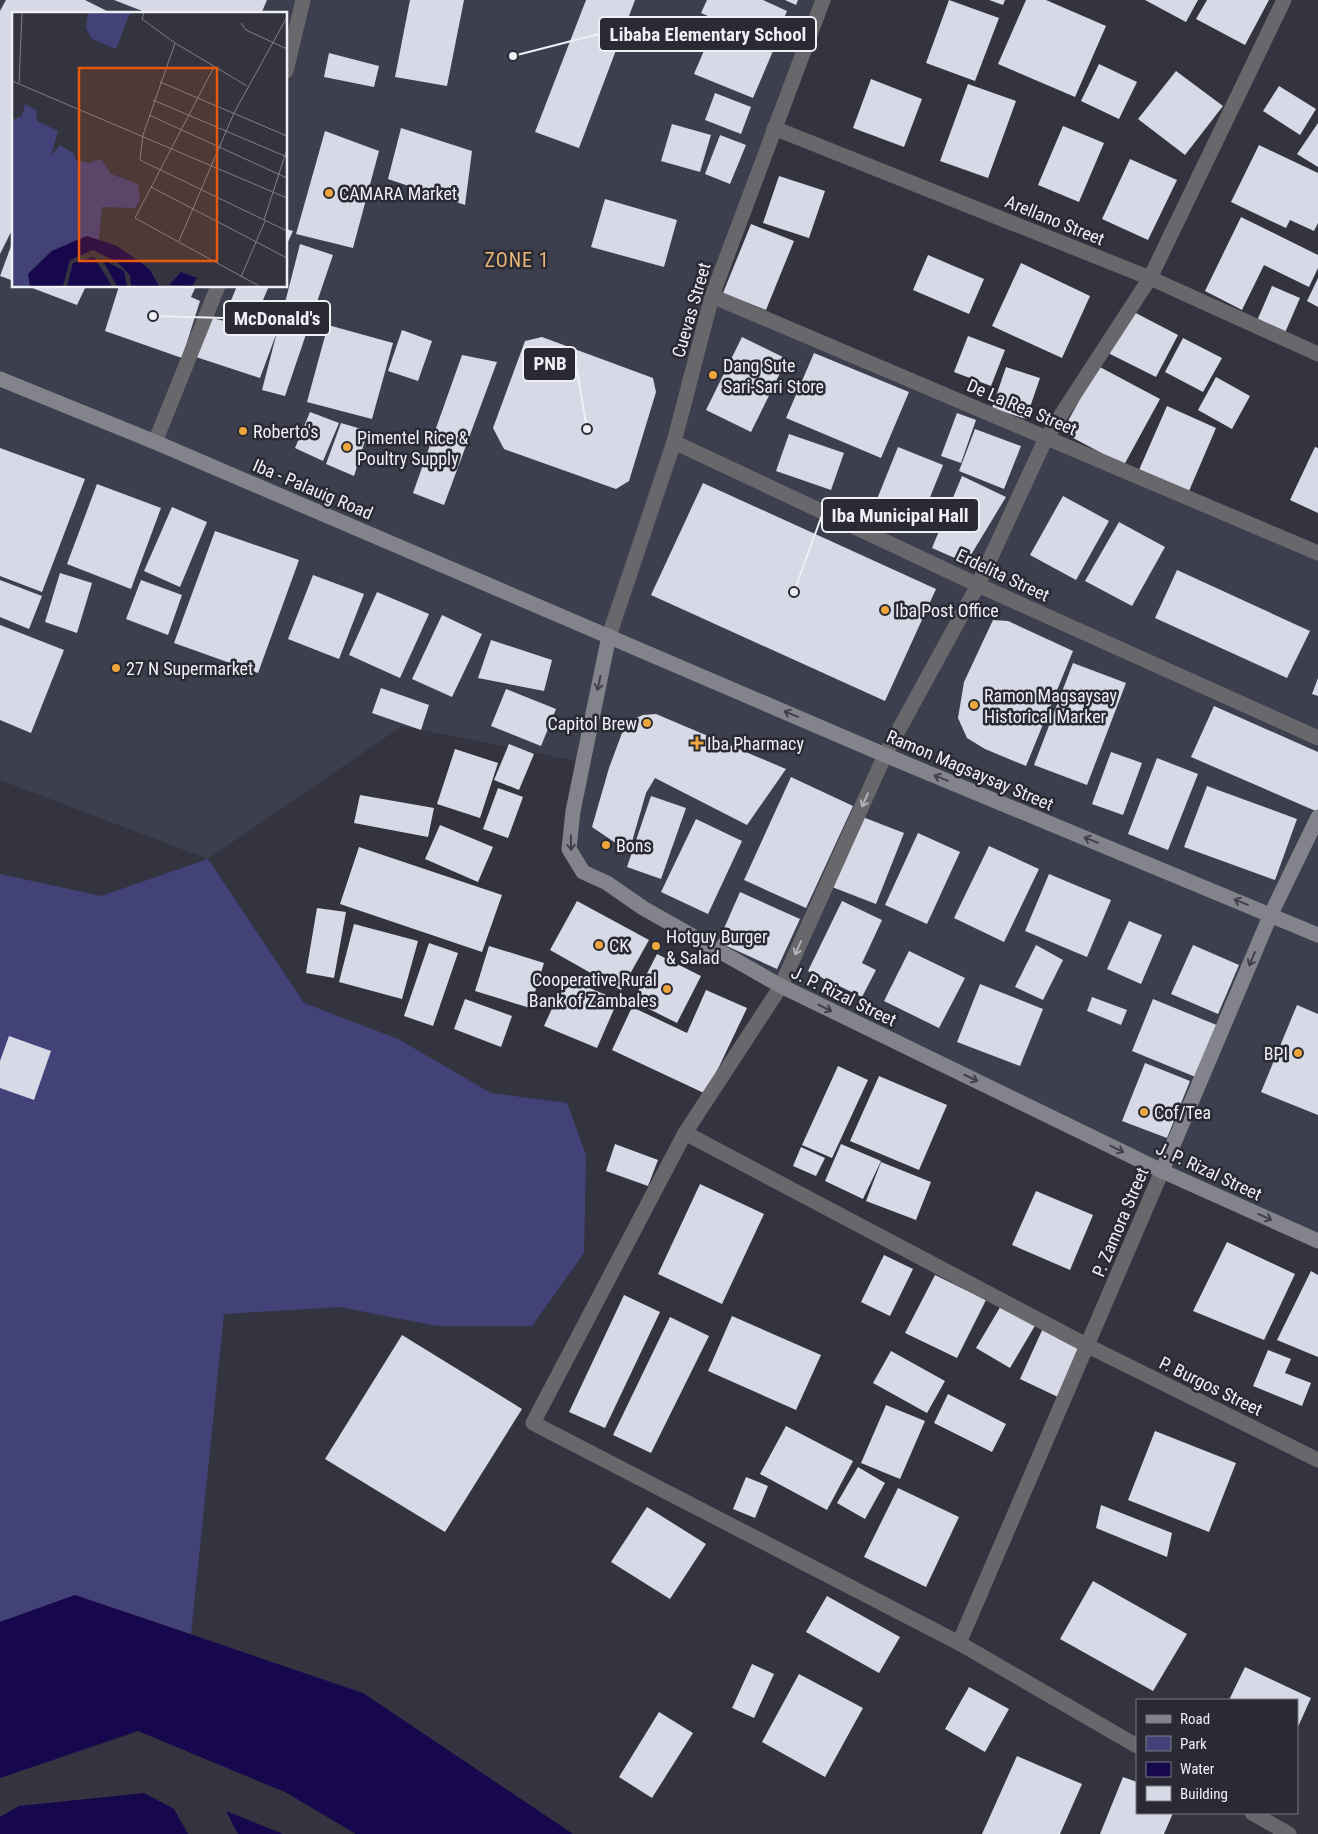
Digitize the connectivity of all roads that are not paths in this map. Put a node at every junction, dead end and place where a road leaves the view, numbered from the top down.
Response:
1 (303, 0) edge
2 (824, 0) edge
3 (1284, 0) edge
4 (288, 63) edge
5 (774, 128) junction
6 (1150, 278) junction
7 (217, 288) edge
8 (712, 296) junction
9 (1318, 354) edge
10 (0, 379) edge
11 (1046, 438) junction
12 (155, 442) junction
13 (674, 442) junction
14 (1318, 552) edge
15 (978, 585) junction
16 (609, 636) junction
17 (1318, 738) edge
18 (885, 755) junction
19 (1318, 816) edge
20 (1271, 914) junction
21 (1318, 935) edge
22 (781, 986) junction
23 (685, 1133) junction
24 (1162, 1170) junction
25 (1318, 1241) edge
26 (1088, 1346) junction
27 (1318, 1460) edge
28 (959, 1643) junction
29 (1136, 1745) edge
30 (1254, 1814) edge
31 (1289, 1834) edge

1 - 4 street
2 - 5 street, Cuevas Street
3 - 6 street
5 - 6 street, Arellano Street
5 - 8 street, Cuevas Street
6 - 9 street, Arellano Street
6 - 11 street
7 - 12 street
8 - 11 street, De La Rea Street
8 - 13 street, Cuevas Street
10 - 12 main road, Iba - Palauig Road
11 - 14 street, De La Rea Street
11 - 15 street
12 - 16 main road, Iba - Palauig Road
13 - 15 street, Erdelita Street
13 - 16 street, Cuevas Street
15 - 17 street, Erdelita Street
15 - 18 street
18 -> 16 main road, Ramon Magsaysay Street
16 -> 22 main road, J. P. Rizal Street
20 -> 18 main road, Ramon Magsaysay Street
18 -> 22 street
19 - 20 main road, P. Zamora Street
20 - 21 main road, Ramon Magsaysay Street
20 -> 24 main road, P. Zamora Street
22 - 23 street
22 -> 24 main road, J. P. Rizal Street
23 - 26 street, P. Burgos Street
23 - 28 street
24 -> 25 main road, J. P. Rizal Street
24 - 26 street, P. Zamora Street
26 - 27 street, P. Burgos Street
26 - 28 street, P. Zamora Street
28 - 29 street
30 - 31 street

